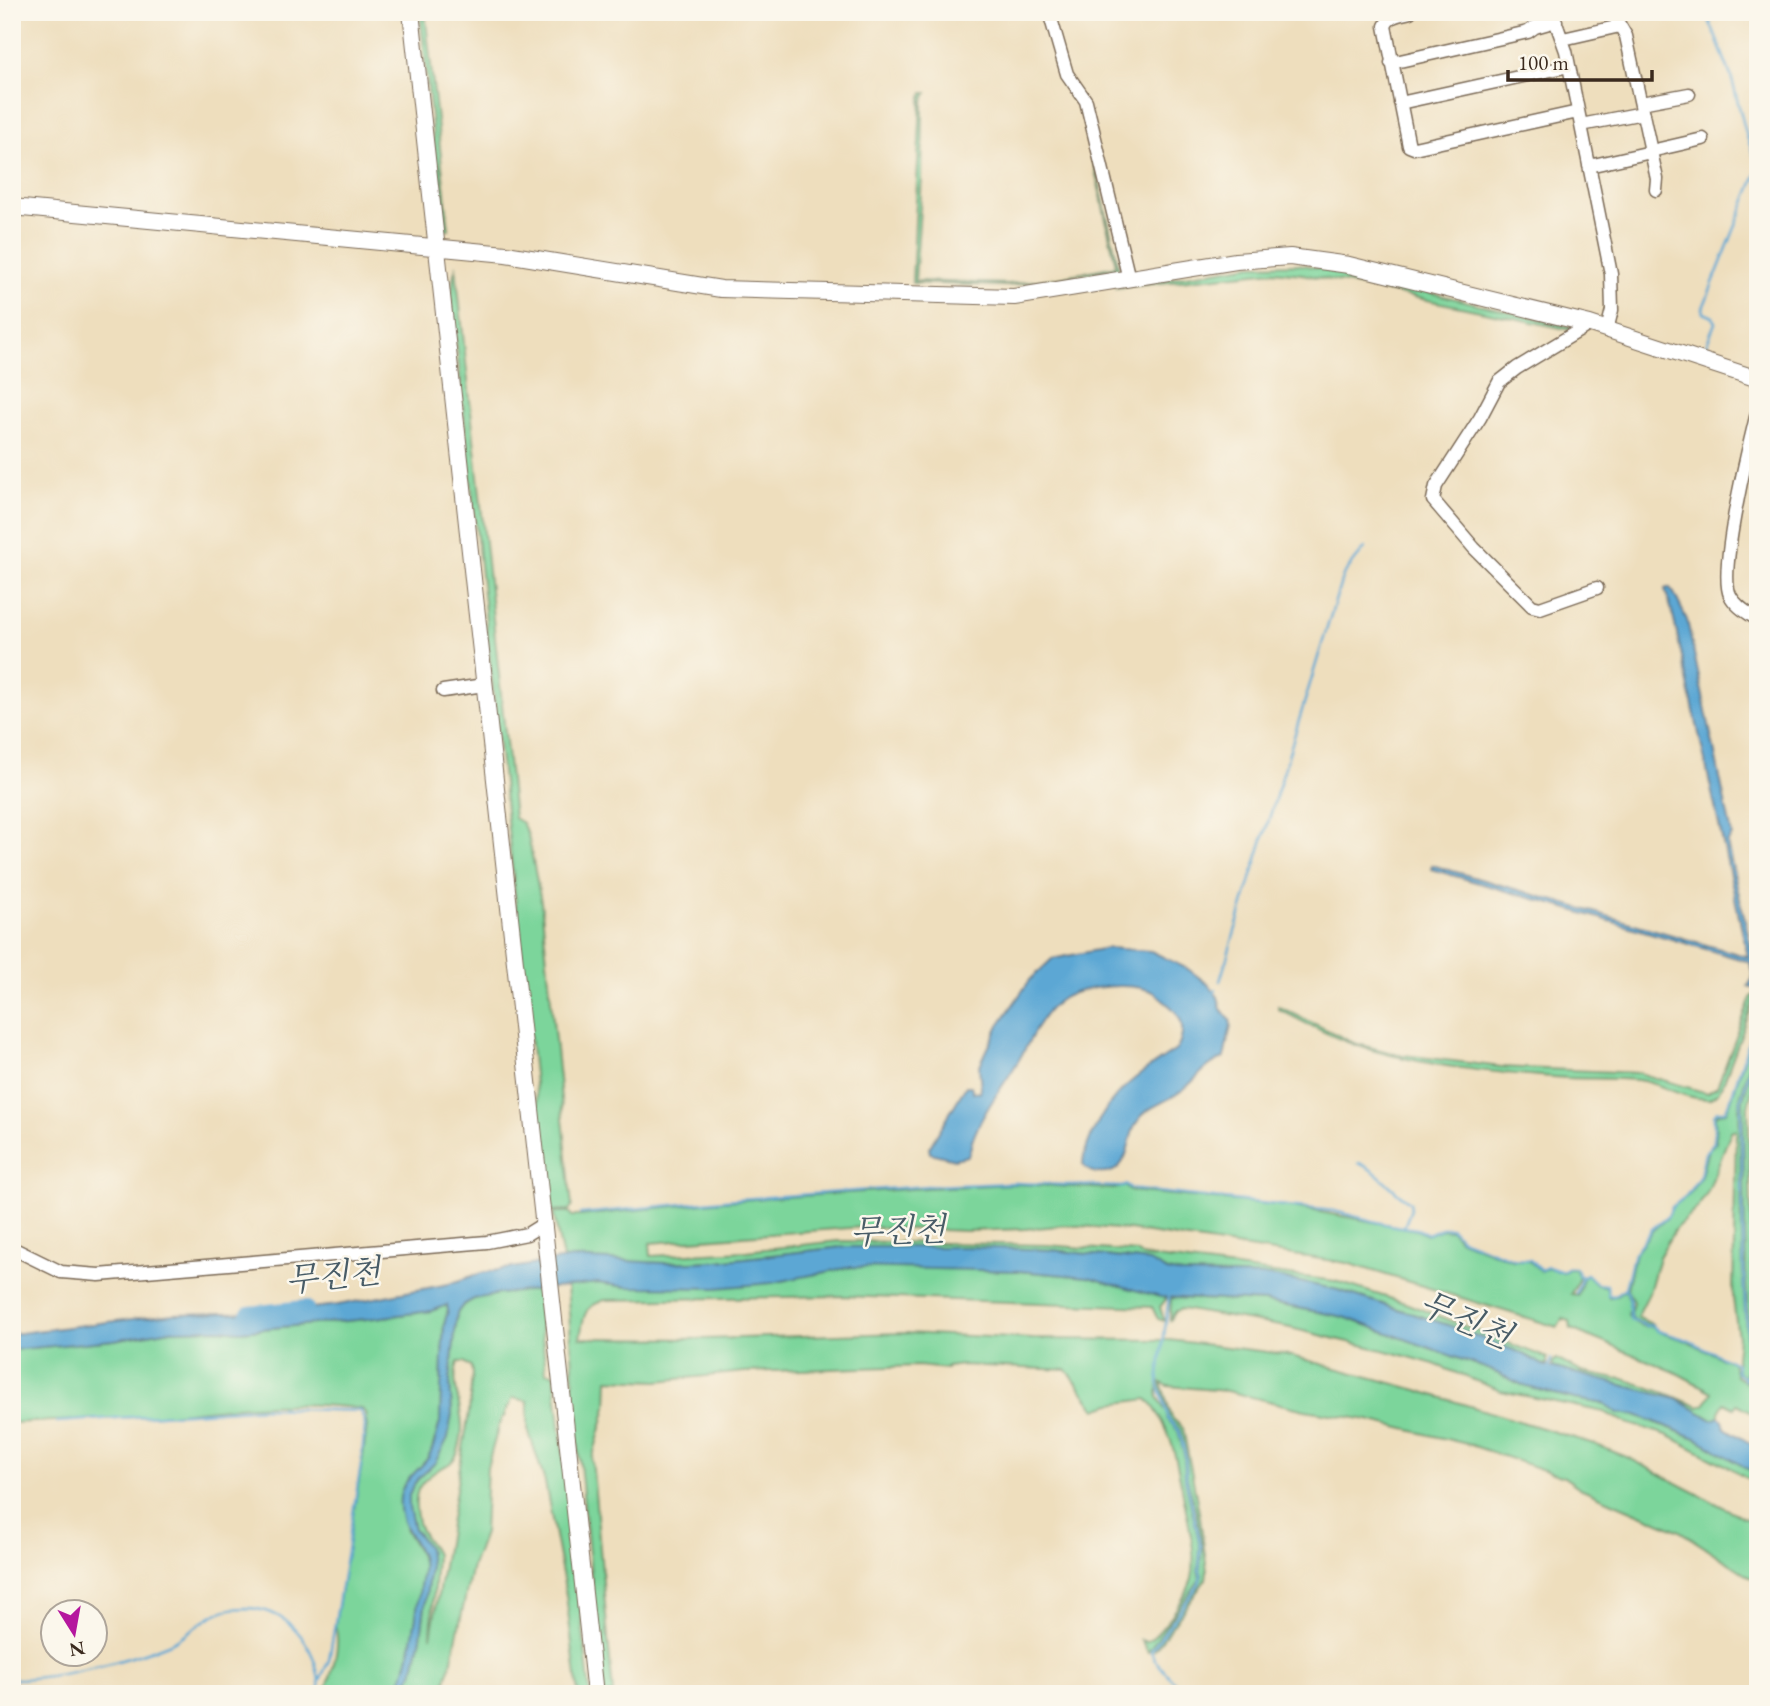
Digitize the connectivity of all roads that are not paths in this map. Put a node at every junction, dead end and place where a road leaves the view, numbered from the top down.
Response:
1 (411, 12) edge
2 (1049, 12) edge
3 (1410, 12) edge
4 (1612, 12) edge
5 (1554, 16) edge
6 (1620, 26) junction
7 (1563, 39) junction
8 (1391, 63) junction
9 (1569, 66) junction
10 (1689, 93) dead end
11 (1399, 103) junction
12 (1642, 108) junction
13 (1578, 112) junction
14 (1581, 125) junction
15 (1703, 139) dead end
16 (1651, 151) junction
17 (1589, 166) junction
18 (1656, 190) dead end
19 (12, 207) edge
20 (436, 248) junction
21 (1129, 279) junction
22 (1590, 324) junction
23 (1607, 330) junction
24 (1758, 379) edge
25 (1758, 409) edge
26 (1597, 588) dead end
27 (1758, 620) edge
28 (484, 685) junction
29 (443, 691) dead end
30 (544, 1231) junction
31 (12, 1248) edge
32 (595, 1694) edge

1 - 20 main road
2 - 21 street
3 - 8 street
4 - 6 street
5 - 7 street
5 - 8 street
6 - 7 street
6 - 12 street
7 - 9 street
8 - 11 street
9 - 11 street
9 - 13 street
10 - 12 street
11 - 13 street
12 - 14 street
12 - 16 street
13 - 14 street
14 - 17 street
15 - 16 street
16 - 17 street
16 - 18 street
17 - 23 street
19 - 20 main road
20 - 21 main road
20 - 28 main road
21 - 22 main road
22 - 23 main road
22 - 26 street
23 - 24 main road
25 - 27 street
28 - 29 street
28 - 30 main road
30 - 31 street
30 - 32 main road

